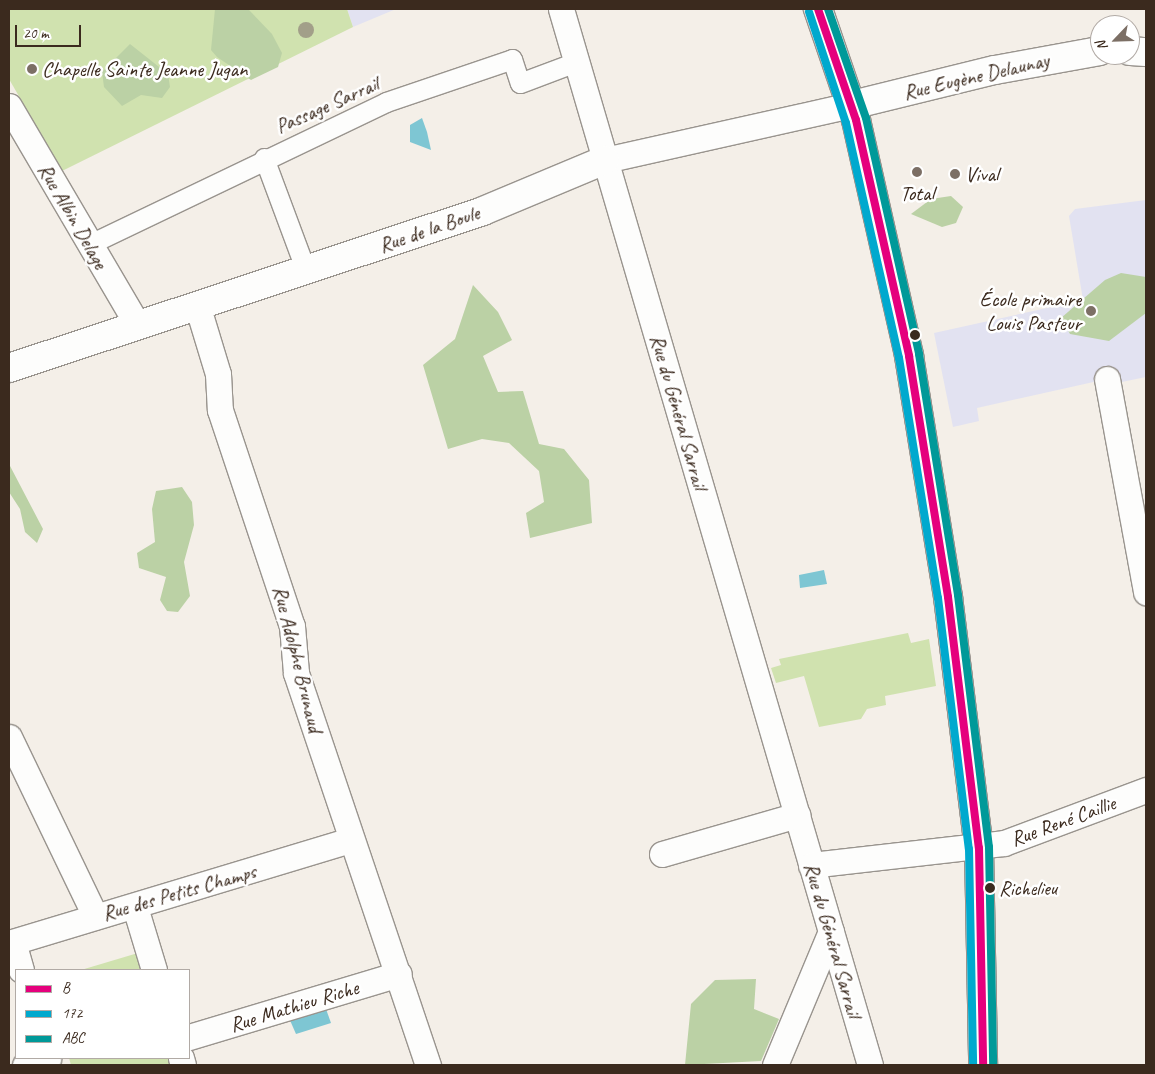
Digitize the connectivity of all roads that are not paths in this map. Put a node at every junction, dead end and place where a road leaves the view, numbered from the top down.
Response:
1 (561, 9) edge
2 (818, 9) edge
3 (1090, 53) edge
4 (576, 62) junction
5 (852, 105) junction
6 (9, 106) edge
7 (264, 158) junction
8 (605, 160) junction
9 (90, 244) junction
10 (306, 271) junction
11 (198, 308) junction
12 (138, 326) junction
13 (9, 368) edge
14 (1107, 379) dead end
15 (1146, 592) edge
16 (9, 738) edge
17 (1146, 790) edge
18 (797, 815) junction
19 (350, 840) junction
20 (979, 848) junction
21 (662, 854) dead end
22 (811, 865) junction
23 (135, 907) junction
24 (95, 916) junction
25 (831, 931) junction
26 (11, 942) edge
27 (22, 969) edge
28 (154, 969) edge
29 (399, 974) junction
30 (190, 1037) edge
31 (428, 1065) edge
32 (774, 1065) edge
33 (870, 1065) edge
34 (984, 1065) edge

1 - 4 street, Rue du Général Sarrail
2 - 5 main road
3 - 5 main road, Rue Eugène Delaunay
4 - 7 street, Passage Sarrail
4 - 8 street, Rue du Général Sarrail
5 - 8 street, Rue de la Boule
5 - 20 main road
6 - 9 street, Rue Albin Delage
7 - 9 street, Passage Sarrail
7 - 10 street
8 - 10 main road, Rue de la Boule
8 - 18 street, Rue du Général Sarrail
9 - 12 street, Rue Albin Delage
10 - 11 main road, Rue de la Boule
11 - 12 main road, Rue de la Boule
11 - 19 street, Rue Adolphe Brunaud
12 - 13 main road, Rue de la Boule
14 - 15 street
16 - 24 street
17 - 20 street, Rue René Caillie
18 - 21 street
18 - 22 street, Rue du Général Sarrail
19 - 23 street, Rue des Petits Champs
19 - 29 street, Rue Adolphe Brunaud
20 - 22 street, Rue René Caillie
20 - 34 main road
22 - 25 street, Rue du Général Sarrail
23 - 24 street, Rue des Petits Champs
23 - 28 street
24 - 26 street, Rue des Petits Champs
25 - 32 street
25 - 33 street, Rue du Général Sarrail
26 - 27 street
29 - 30 street, Rue Mathieu Riche
29 - 31 street, Rue Adolphe Brunaud

